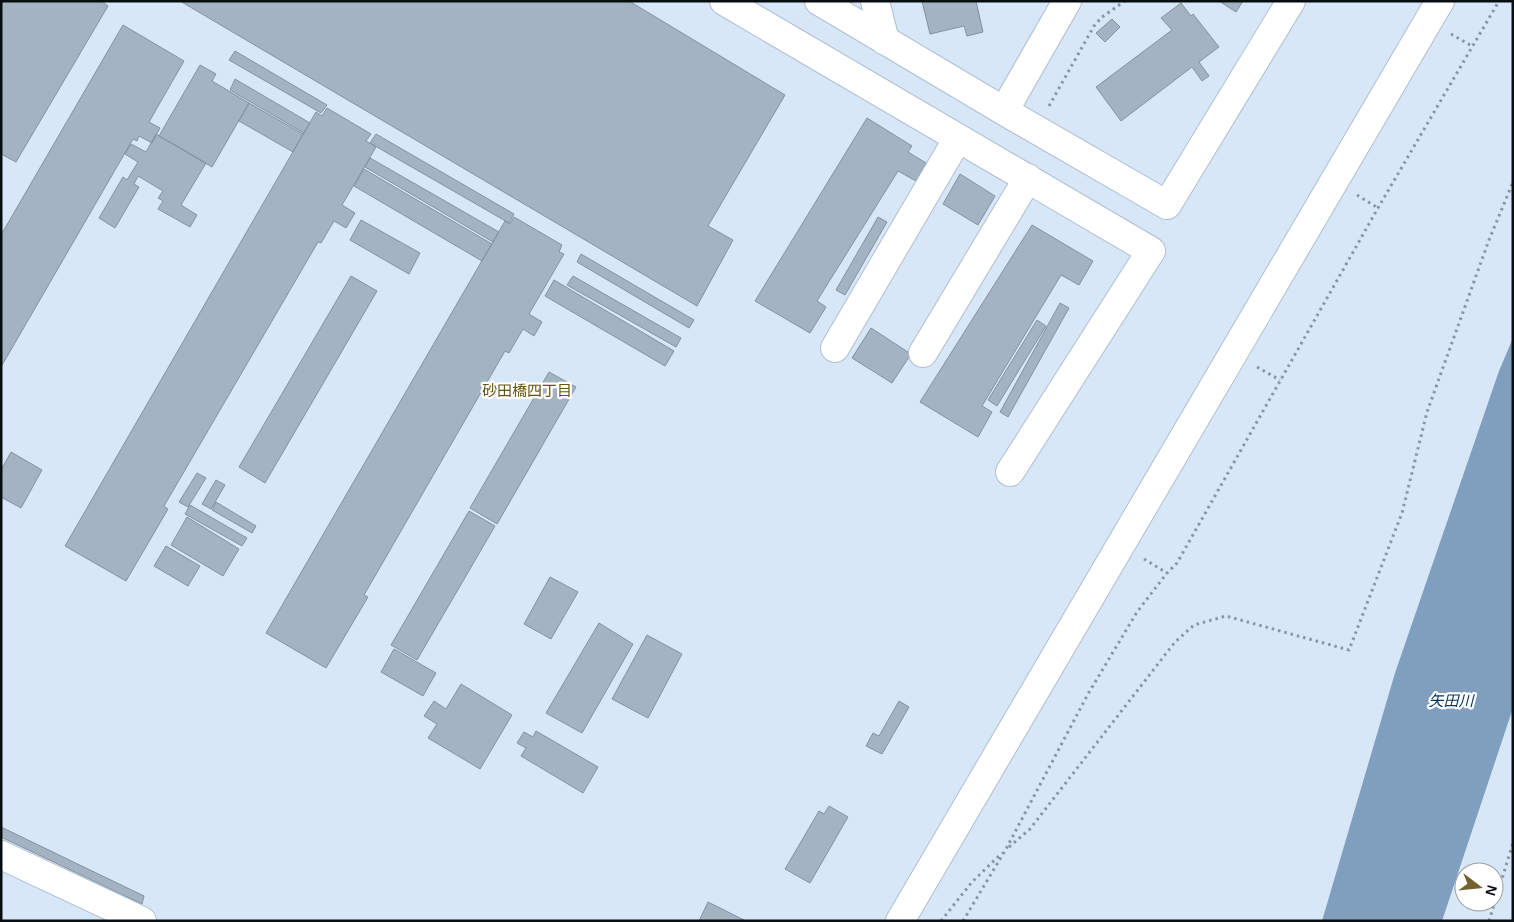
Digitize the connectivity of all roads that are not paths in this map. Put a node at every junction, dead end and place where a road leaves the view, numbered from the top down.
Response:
1 (724, 1) edge
2 (819, 1) edge
3 (875, 1) edge
4 (1045, 1) edge
5 (1067, 1) edge
6 (1291, 1) edge
7 (1440, 1) edge
8 (1052, 28) junction
9 (885, 41) junction
10 (1004, 111) junction
11 (958, 138) junction
12 (1028, 178) junction
13 (835, 348) dead end
14 (923, 353) dead end
15 (1010, 472) dead end
16 (1, 855) edge
17 (142, 921) edge
18 (900, 921) edge

1 - 11 street
2 - 9 street
3 - 9 street
4 - 8 street
5 - 8 street
6 - 10 street
7 - 18 street
8 - 10 street
9 - 10 street
11 - 12 street
11 - 13 street
12 - 14 street
12 - 15 street
16 - 17 street

